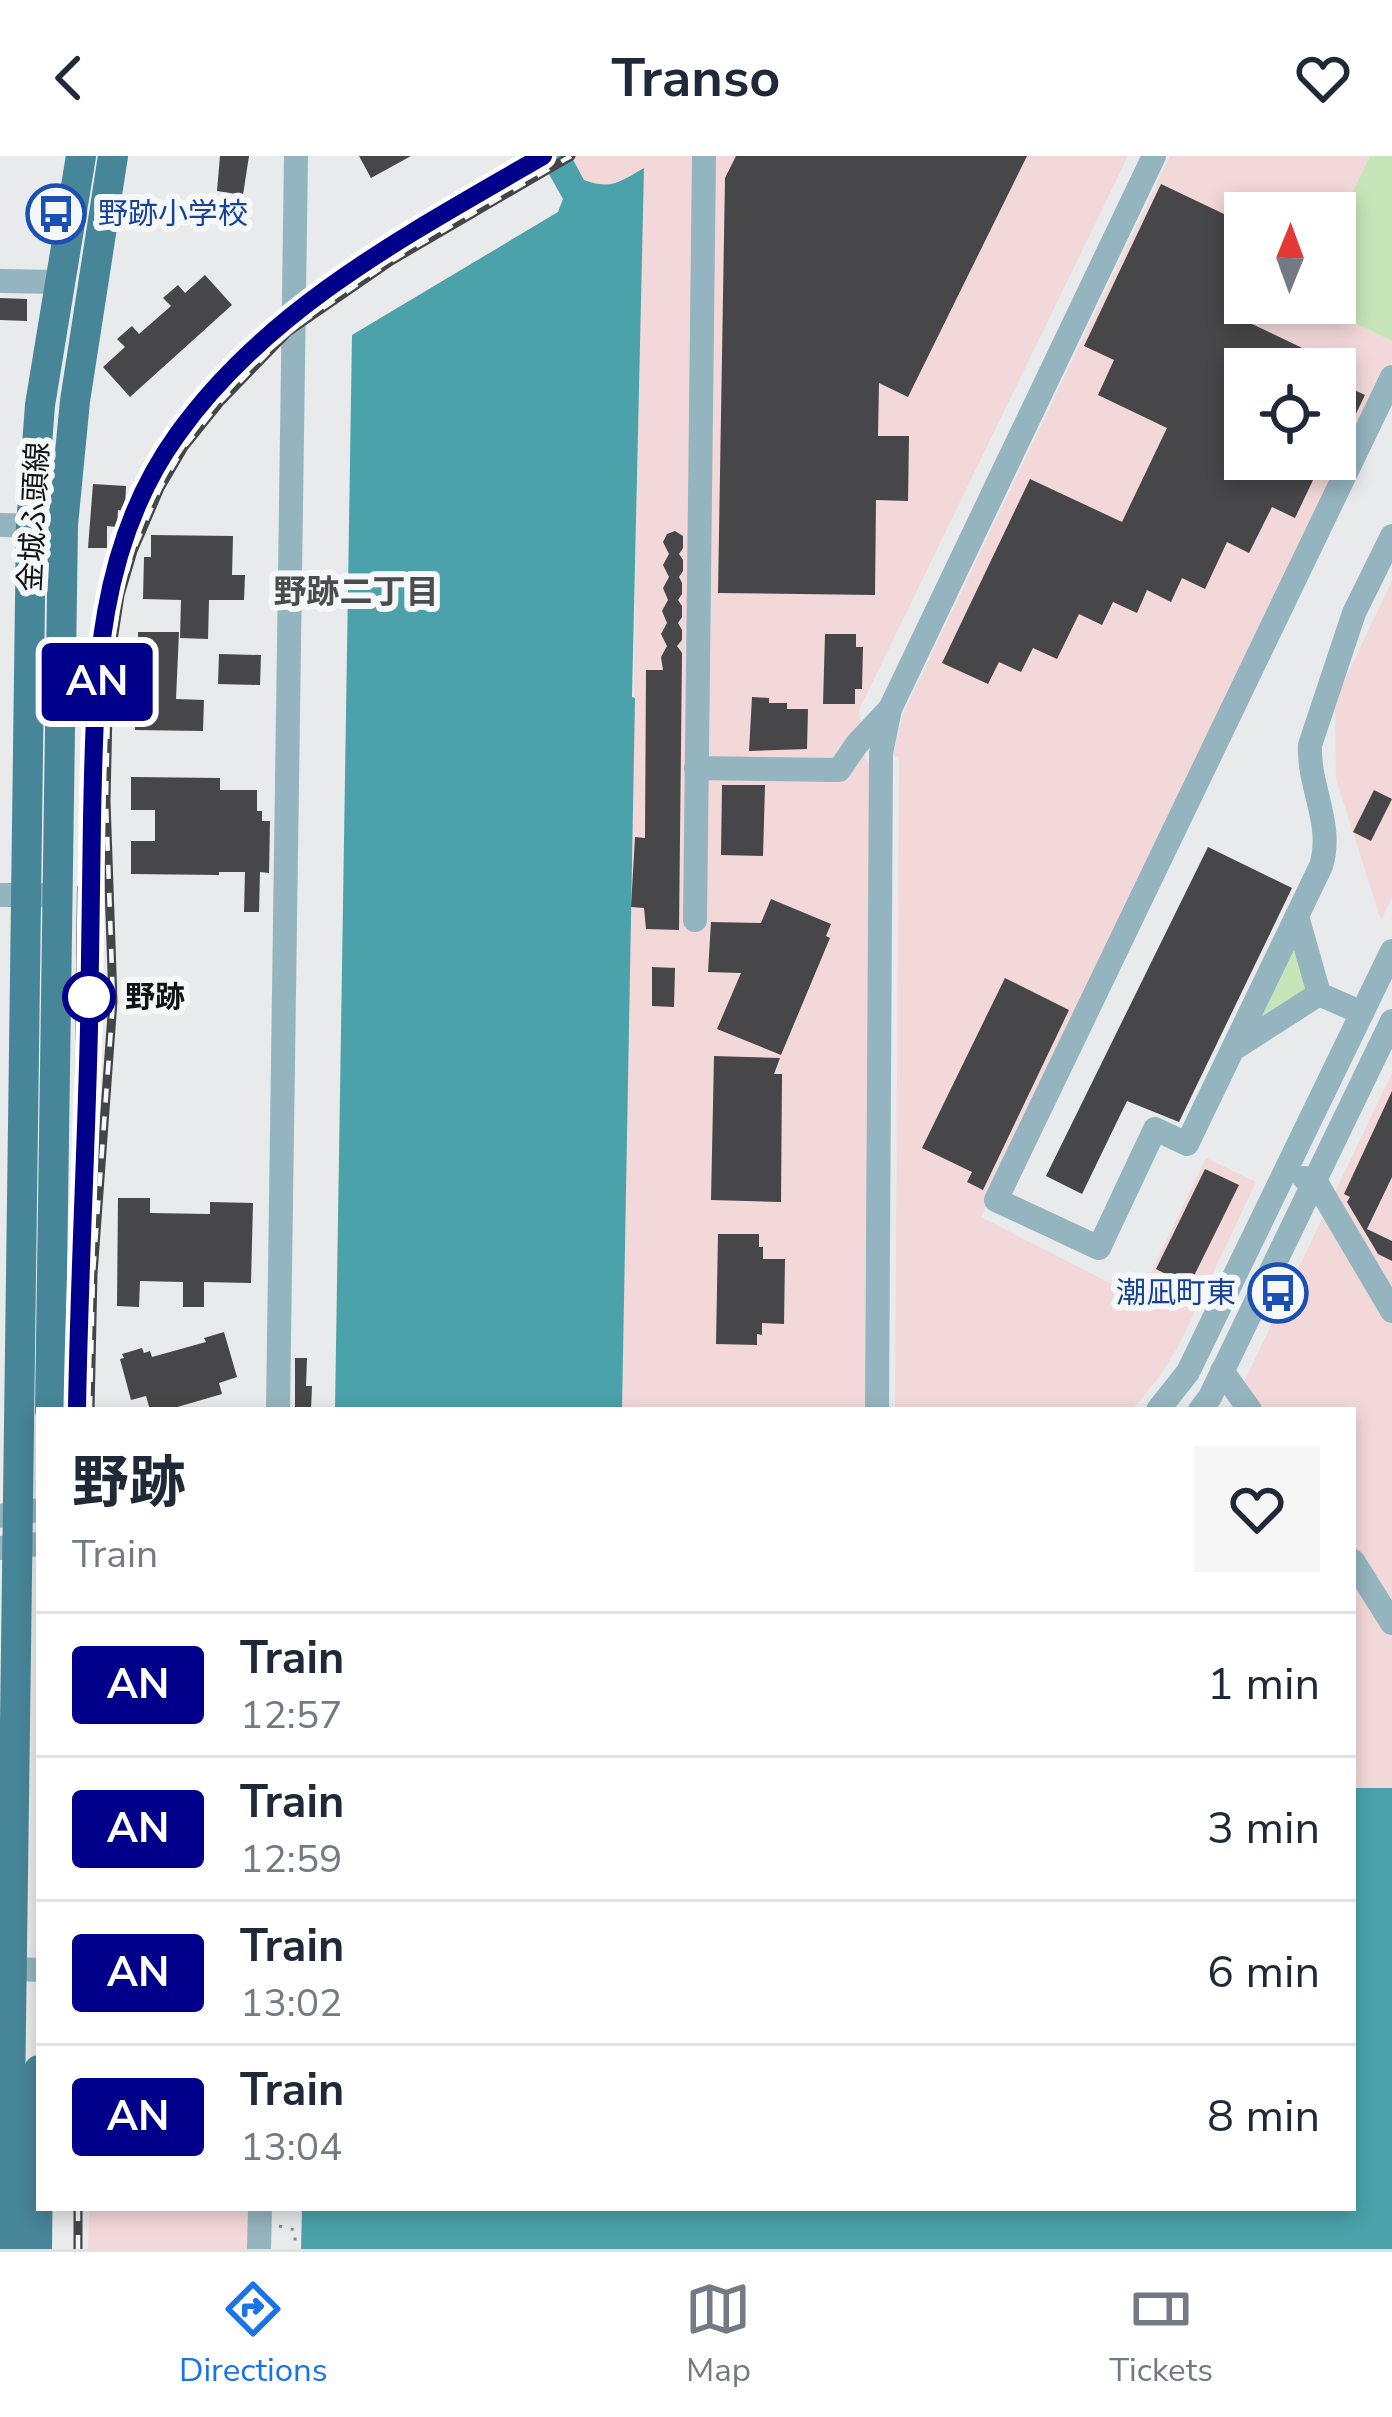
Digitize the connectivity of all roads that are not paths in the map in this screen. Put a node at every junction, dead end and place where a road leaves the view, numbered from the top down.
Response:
1 (81, 156) edge
2 (113, 156) edge
3 (296, 156) edge
4 (704, 156) edge
5 (1154, 156) edge
6 (0, 281) edge
7 (62, 282) junction
8 (1392, 376) edge
9 (64, 525) junction
10 (15, 526) edge
11 (1392, 536) edge
12 (890, 709) junction
13 (696, 768) junction
14 (13, 895) edge
15 (58, 895) junction
16 (1297, 916) junction
17 (694, 920) dead end
18 (1392, 951) edge
19 (1385, 991) edge
20 (1319, 994) junction
21 (1362, 1013) junction
22 (1392, 1021) edge
23 (1233, 1049) junction
24 (11, 1128) edge
25 (1285, 1171) junction
26 (1316, 1182) junction
27 (1392, 1311) edge
28 (1222, 1371) junction
29 (50, 1407) edge
30 (278, 1407) edge
31 (877, 1407) edge
32 (1160, 1407) edge
33 (1202, 1407) edge
34 (1248, 1407) edge
35 (19, 1514) edge
36 (19, 1546) edge
37 (1356, 1567) edge
38 (1392, 1623) edge
39 (17, 1969) edge
40 (38, 2211) edge
41 (260, 2215) edge
42 (8, 2249) edge
43 (38, 2249) edge
44 (259, 2249) edge

1 - 7 main road, 金城ふ頭線
2 - 9 main road, 金城ふ頭線
3 - 30 street
4 - 13 street
5 - 12 street
6 - 7 street
7 - 10 main road, 金城ふ頭線
8 - 23 street
9 - 10 street
9 - 15 main road, 金城ふ頭線
10 - 14 main road, 金城ふ頭線
11 - 16 street
12 - 13 street
12 - 31 street
13 - 17 street
14 - 15 street
14 - 24 main road, 金城ふ頭線
15 - 29 main road, 金城ふ頭線
16 - 20 street
16 - 23 street
18 - 19 street
19 - 21 street
20 - 21 street
20 - 23 street
21 - 25 street
22 - 26 street
24 - 35 main road, 金城ふ頭線
25 - 26 street
25 - 32 street
26 - 27 street
26 - 28 street
28 - 33 street
28 - 34 street
35 - 36 main road, 金城ふ頭線
36 - 39 main road, 金城ふ頭線
37 - 38 street
39 - 42 main road, 金城ふ頭線
40 - 43 main road
41 - 44 street

